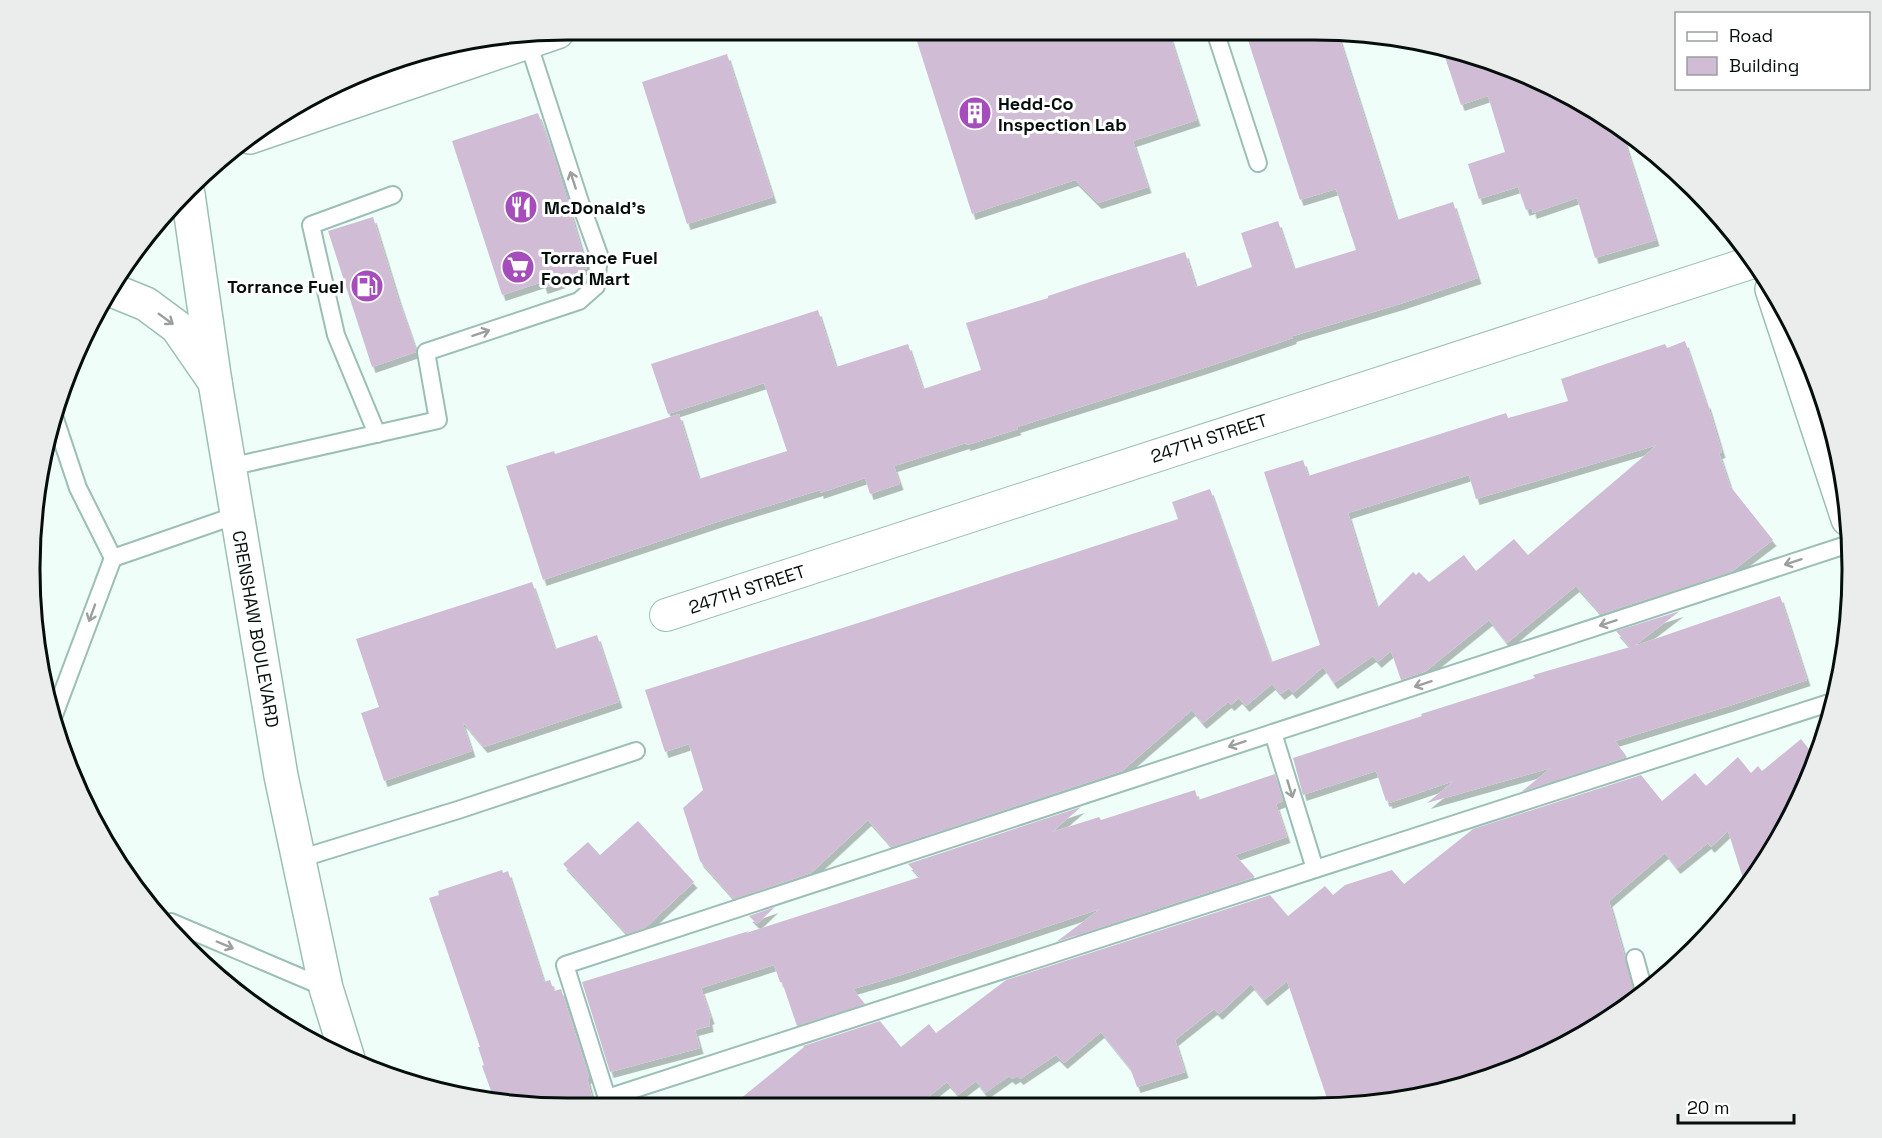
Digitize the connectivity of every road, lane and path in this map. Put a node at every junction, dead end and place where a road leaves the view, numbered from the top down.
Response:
1 (1218, 40) edge
2 (543, 41) edge
3 (525, 43) edge
4 (280, 127) edge
5 (1258, 163) dead end
6 (393, 195) dead end
7 (190, 201) edge
8 (1745, 265) edge
9 (119, 293) edge
10 (1788, 337) edge
11 (215, 382) junction
12 (59, 431) edge
13 (377, 434) junction
14 (229, 467) junction
15 (1832, 469) edge
16 (237, 515) junction
17 (1841, 547) edge
18 (113, 558) junction
19 (666, 615) dead end
20 (58, 703) edge
21 (1823, 705) edge
22 (1273, 733) junction
23 (636, 751) dead end
24 (299, 859) junction
25 (1315, 869) junction
26 (180, 926) edge
27 (1635, 958) dead end
28 (1642, 982) edge
29 (326, 988) junction
30 (344, 1047) edge

1 - 5 lane
13 -> 2 lane
3 - 4 main road
6 - 13 lane
7 - 11 main road, CRENSHAW BOULEVARD
8 - 19 street, 247TH STREET
9 -> 11 main road
10 - 15 main road
11 - 14 main road, CRENSHAW BOULEVARD
12 - 18 lane
13 - 14 lane
14 - 16 main road, CRENSHAW BOULEVARD
16 - 18 lane
16 - 24 main road, CRENSHAW BOULEVARD
17 -> 22 lane
18 -> 20 lane
21 - 25 lane
22 -> 25 lane
22 -> 25 lane
23 - 24 lane
24 - 29 main road, CRENSHAW BOULEVARD
26 -> 29 lane
27 - 28 lane
29 - 30 main road, CRENSHAW BOULEVARD

